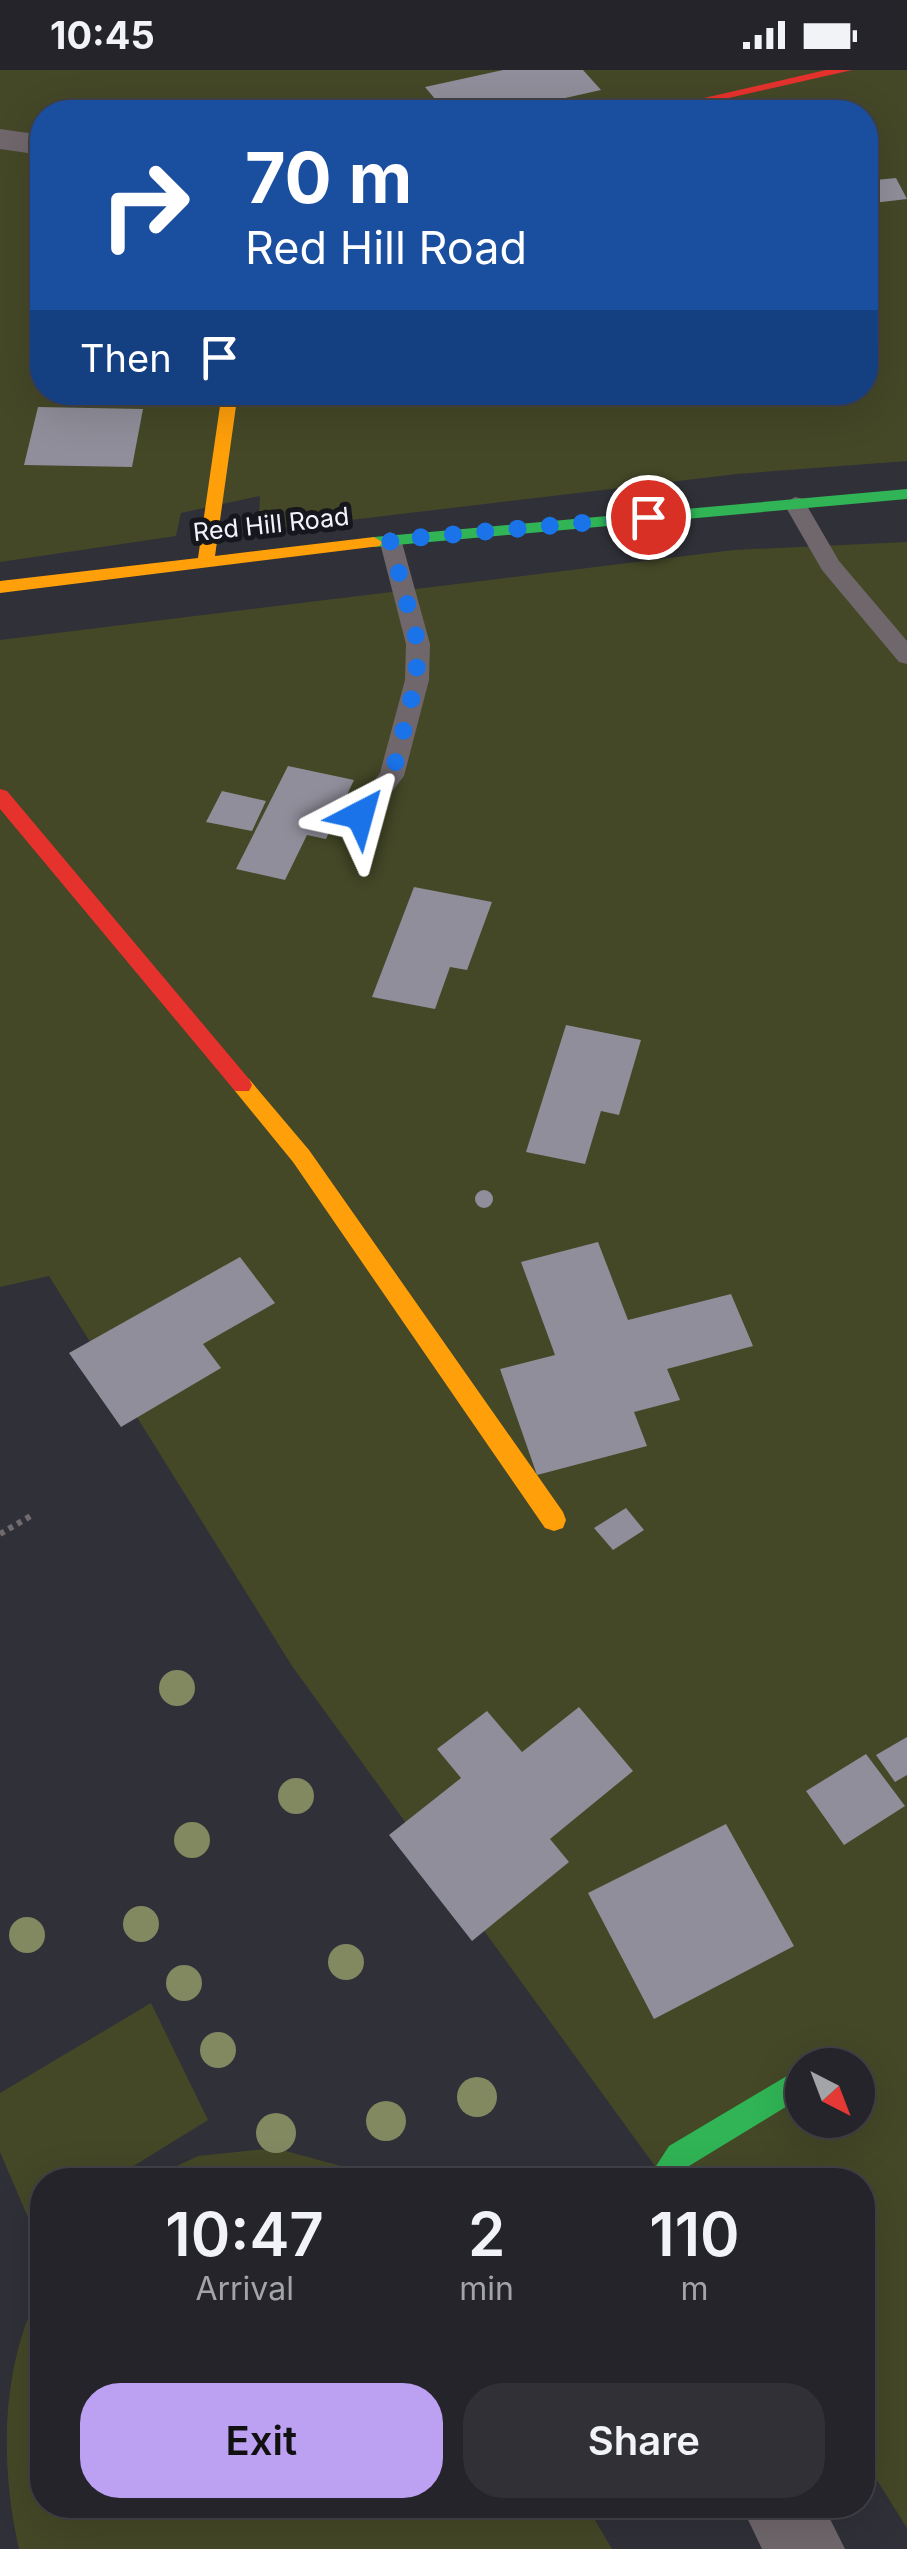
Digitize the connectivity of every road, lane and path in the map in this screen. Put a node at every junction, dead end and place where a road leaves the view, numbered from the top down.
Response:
1 (845, 70) edge
2 (706, 100) edge
3 (0, 140) edge
4 (30, 143) edge
5 (228, 405) edge
6 (907, 494) edge
7 (795, 504) junction
8 (390, 540) junction
9 (206, 558) junction
10 (0, 588) edge
11 (907, 656) edge
12 (0, 796) edge
13 (360, 815) dead end
14 (34, 1514) dead end
15 (554, 1520) dead end
16 (0, 1534) edge
17 (785, 2091) edge
18 (670, 2168) edge
19 (786, 2518) edge
20 (806, 2549) edge

1 - 2 street
3 - 4 street
5 - 9 street
6 - 7 street, Red Hill Road
7 - 8 street, Red Hill Road
7 - 11 lane
8 - 9 street, Red Hill Road
8 - 13 lane
9 - 10 street, Red Hill Road
12 - 15 street
14 - 16 path
17 - 18 street
19 - 20 street

